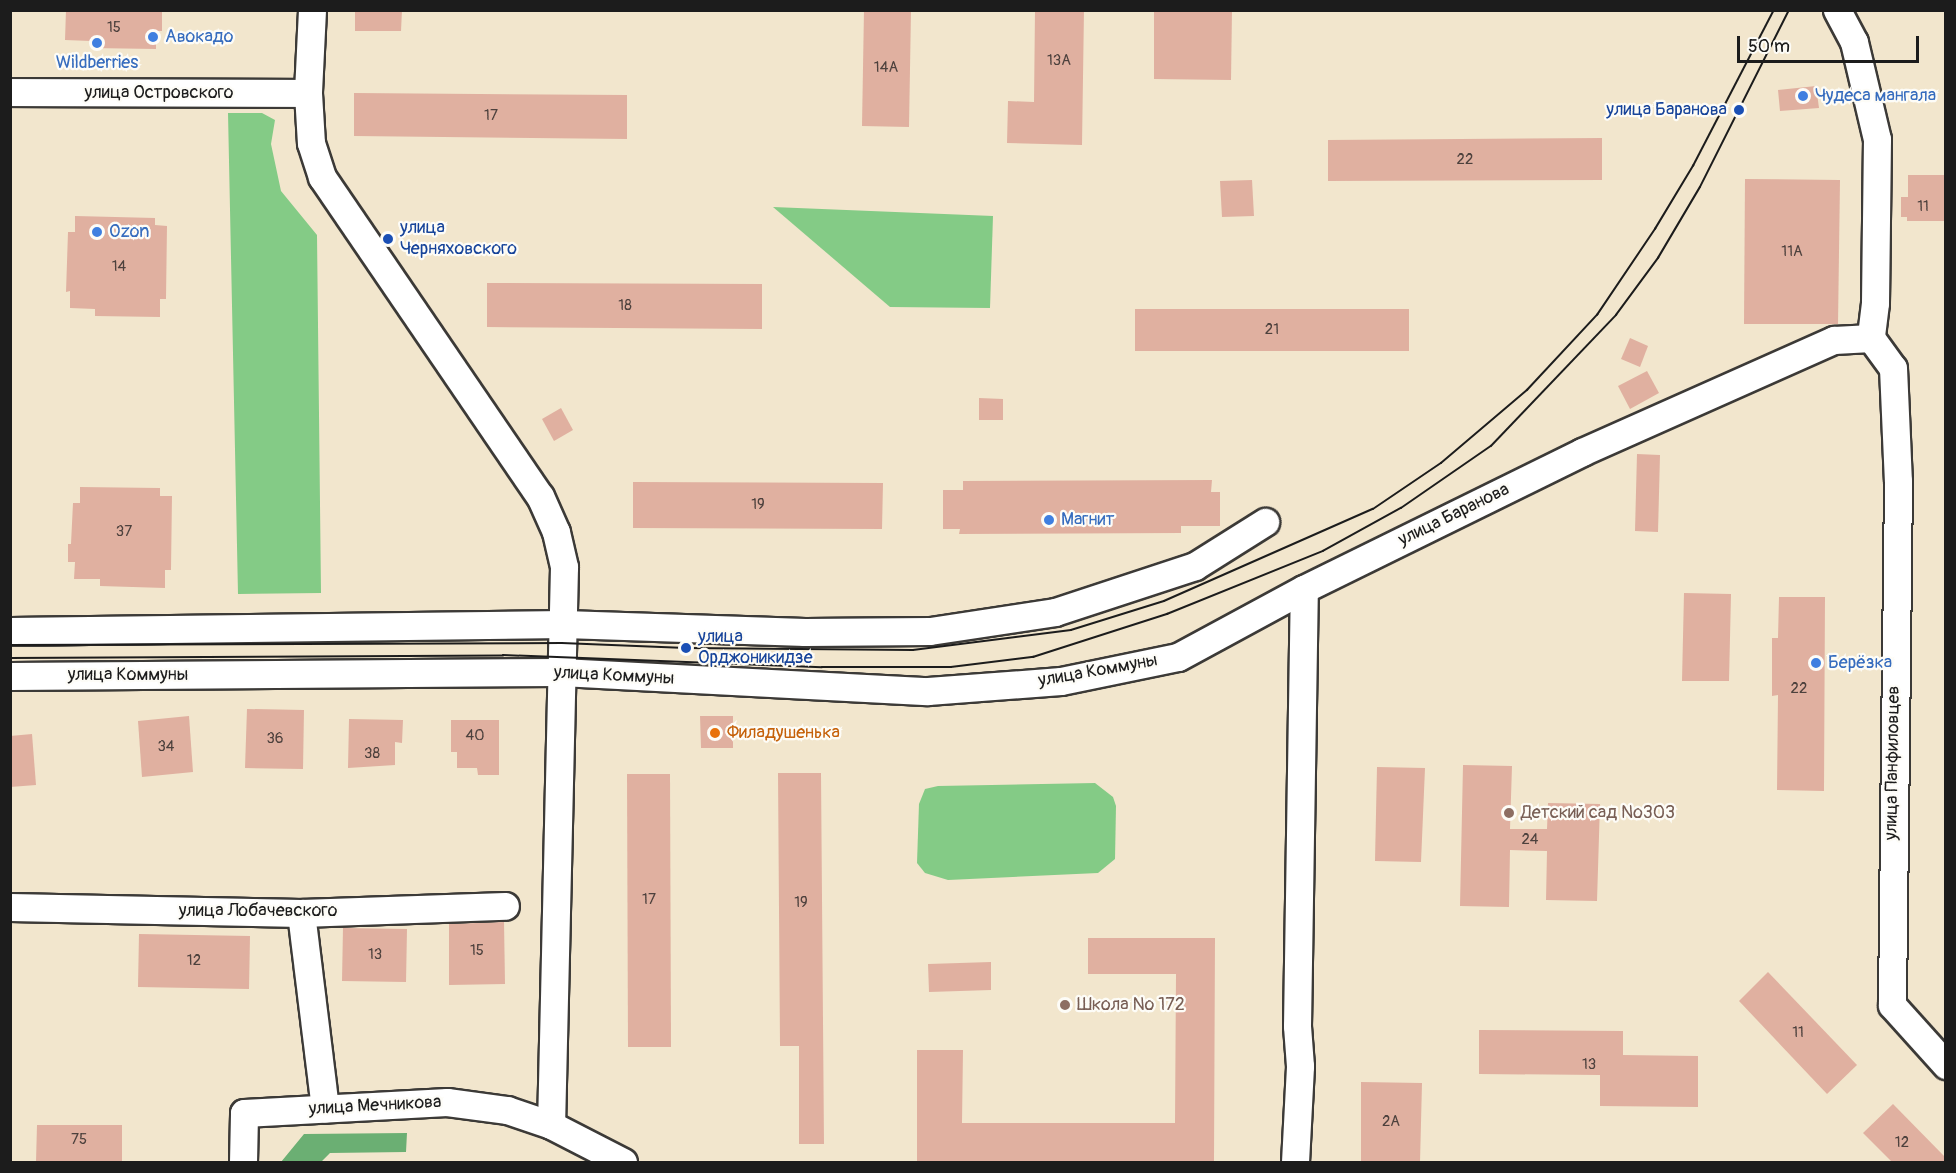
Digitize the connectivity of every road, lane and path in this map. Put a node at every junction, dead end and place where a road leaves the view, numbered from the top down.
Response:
1 (312, 10) edge
2 (1837, 10) edge
3 (10, 92) edge
4 (308, 93) junction
5 (1871, 338) junction
6 (1264, 522) dead end
7 (1304, 589) junction
8 (10, 631) edge
9 (563, 634) junction
10 (561, 672) junction
11 (10, 676) edge
12 (505, 906) dead end
13 (10, 907) edge
14 (300, 913) junction
15 (1946, 1065) edge
16 (325, 1109) junction
17 (551, 1125) junction
18 (243, 1162) edge
19 (623, 1162) edge
20 (1295, 1162) edge

1 - 4 street
2 - 5 street
3 - 4 street, улица Островского
4 - 9 street
5 - 7 street, улица Баранова
5 - 15 street, улица Панфиловцев
6 - 9 street
7 - 10 street, улица Коммуны
7 - 20 street
8 - 9 street
9 - 10 street
10 - 11 street, улица Коммуны
10 - 17 street
12 - 14 street, улица Лобачевского
13 - 14 street, улица Лобачевского
14 - 16 street
16 - 17 street, улица Мечникова
16 - 18 street, улица Мечникова
17 - 19 street, улица Мечникова

